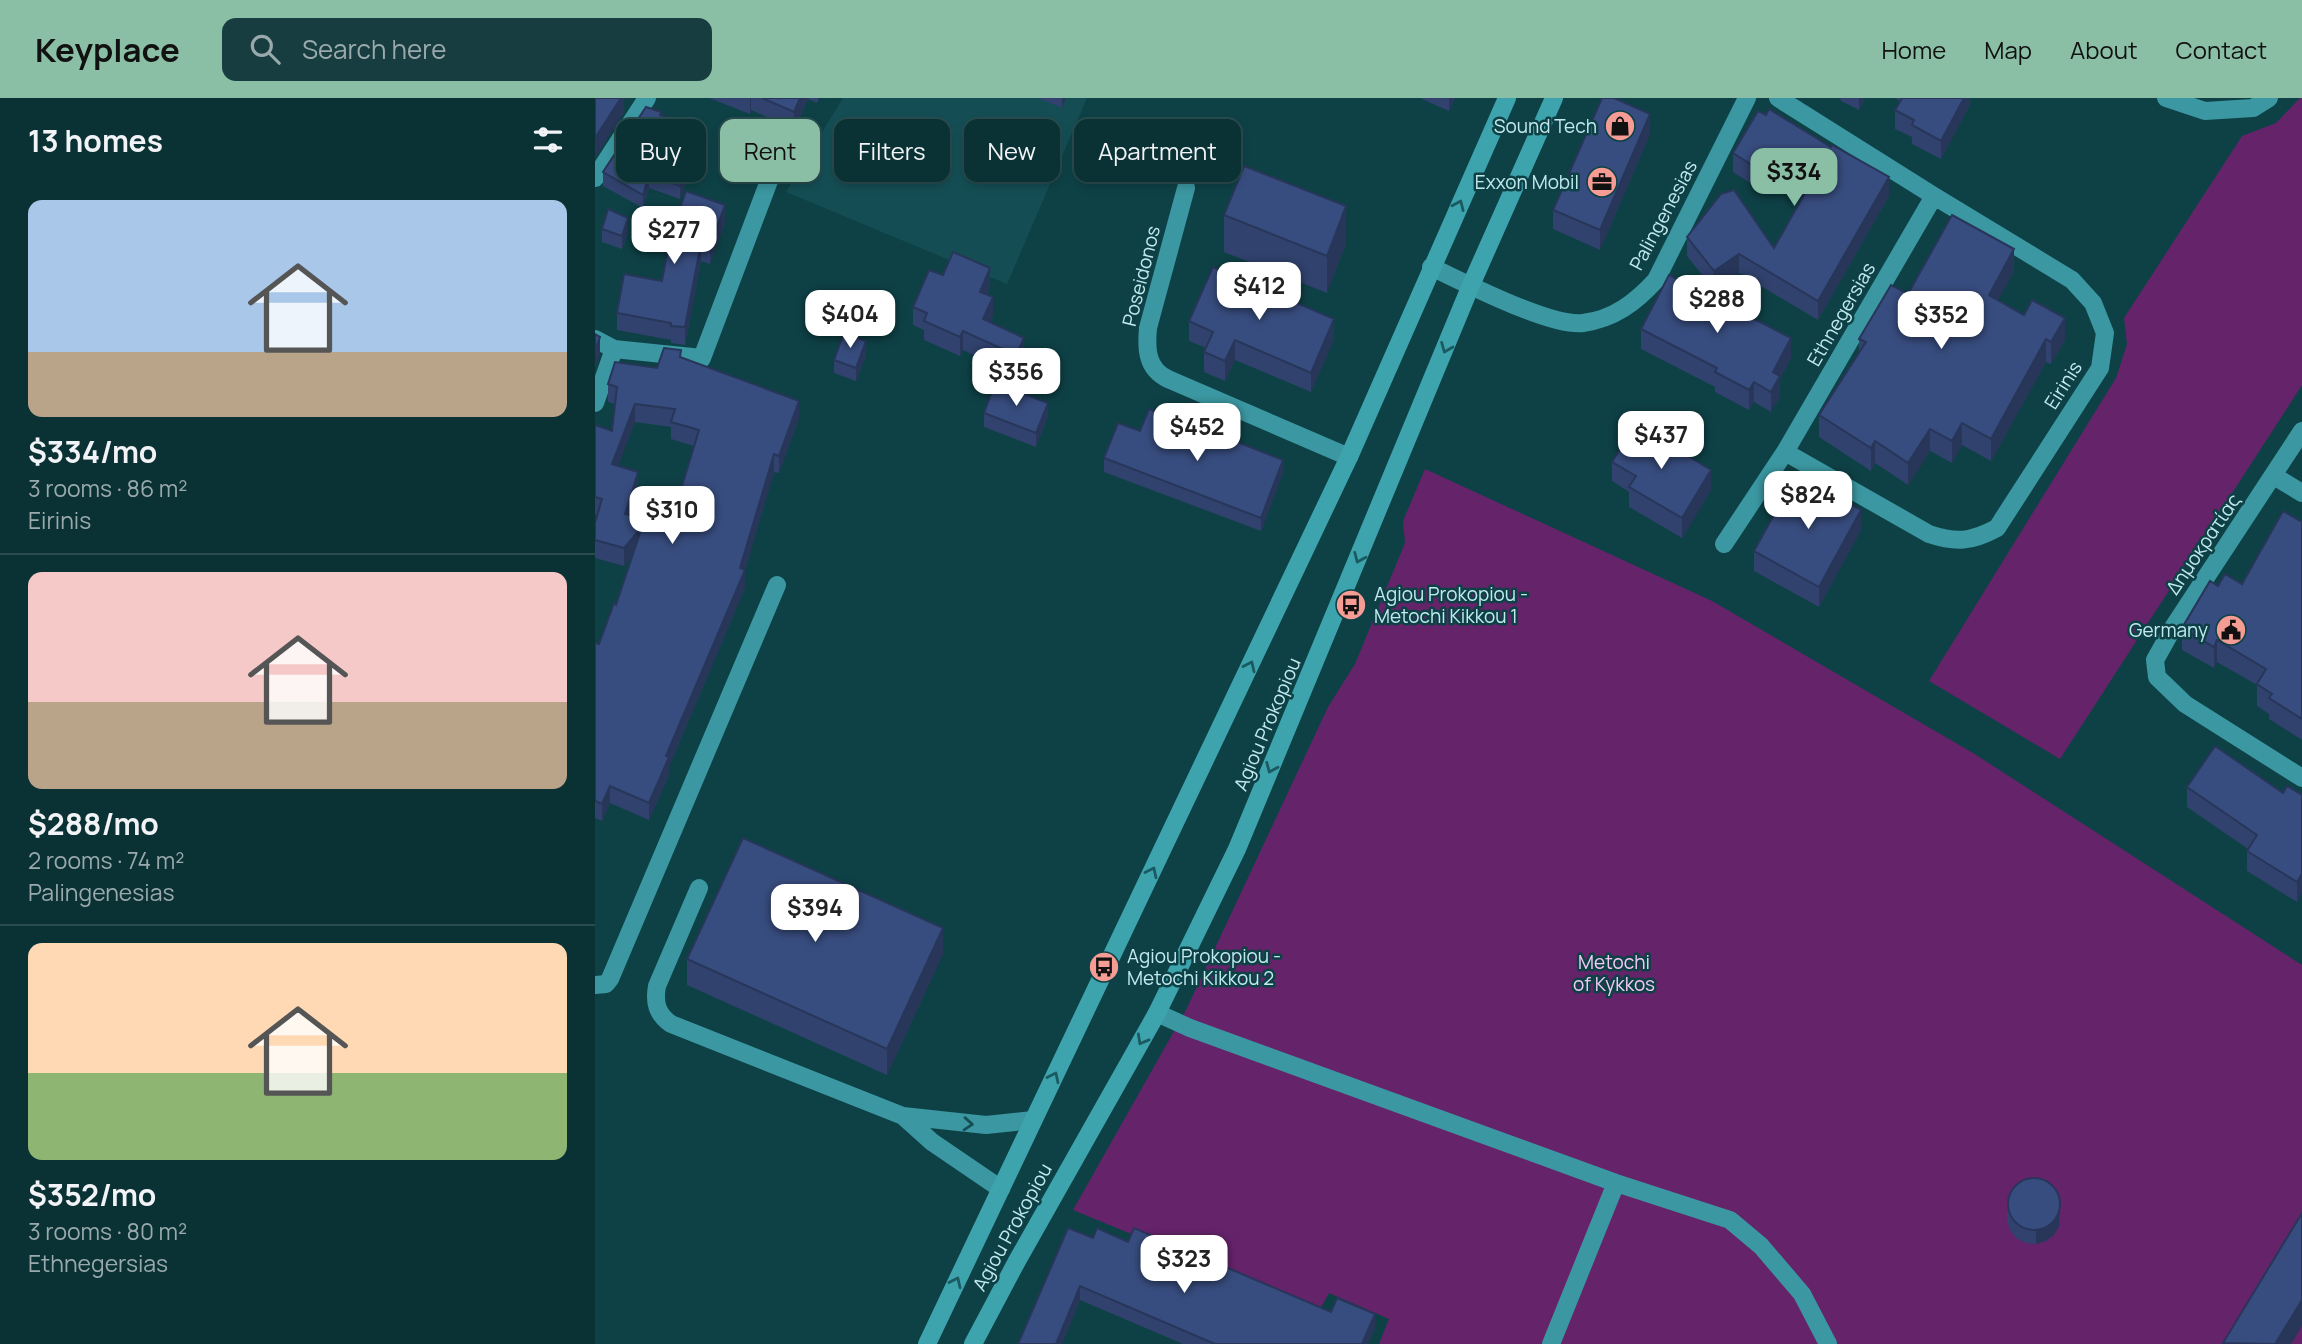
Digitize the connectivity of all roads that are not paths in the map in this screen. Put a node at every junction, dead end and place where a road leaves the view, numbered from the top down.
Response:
1 (647, 98) edge
2 (1507, 98) edge
3 (1554, 98) edge
4 (1747, 98) edge
5 (1778, 98) edge
6 (2166, 98) edge
7 (2269, 98) edge
8 (595, 178) edge
9 (769, 182) edge
10 (1186, 188) dead end
11 (1934, 196) junction
12 (1431, 267) junction
13 (1471, 285) junction
14 (595, 339) edge
15 (614, 349) junction
16 (595, 403) edge
17 (2302, 431) edge
18 (1784, 452) junction
19 (1349, 457) junction
20 (2274, 476) junction
21 (2302, 493) edge
22 (1724, 544) dead end
23 (777, 585) dead end
24 (2302, 779) edge
25 (699, 888) dead end
26 (595, 985) edge
27 (1157, 1013) junction
28 (903, 1116) junction
29 (1033, 1120) junction
30 (1616, 1183) junction
31 (1000, 1189) junction
32 (927, 1344) edge
33 (973, 1344) edge
34 (1551, 1344) edge
35 (1828, 1344) edge

1 - 8 street
12 -> 2 main road, Agiou Prokopiou
3 - 13 main road, Agiou Prokopiou
4 - 13 street, Palingenesias
5 - 11 street, Eirinis
6 - 7 street
9 - 15 street
10 - 19 street, Poseidonos
11 - 18 street, Ethnegersias
11 - 18 street, Eirinis
12 - 13 street, Palingenesias
12 - 19 main road, Agiou Prokopiou
13 -> 27 main road, Agiou Prokopiou
14 - 15 street
15 - 16 street
17 - 20 street, Δημοκρατίας
18 - 22 street, Ethnegersias
29 -> 19 main road, Agiou Prokopiou
20 - 21 street
20 - 24 street, Δημοκρατίας
23 - 26 street
25 - 28 street
27 - 30 street
27 -> 33 main road, Agiou Prokopiou
28 -> 29 street
28 - 31 street
29 - 31 main road, Agiou Prokopiou
30 - 34 street
30 - 35 street
32 -> 31 main road, Agiou Prokopiou

